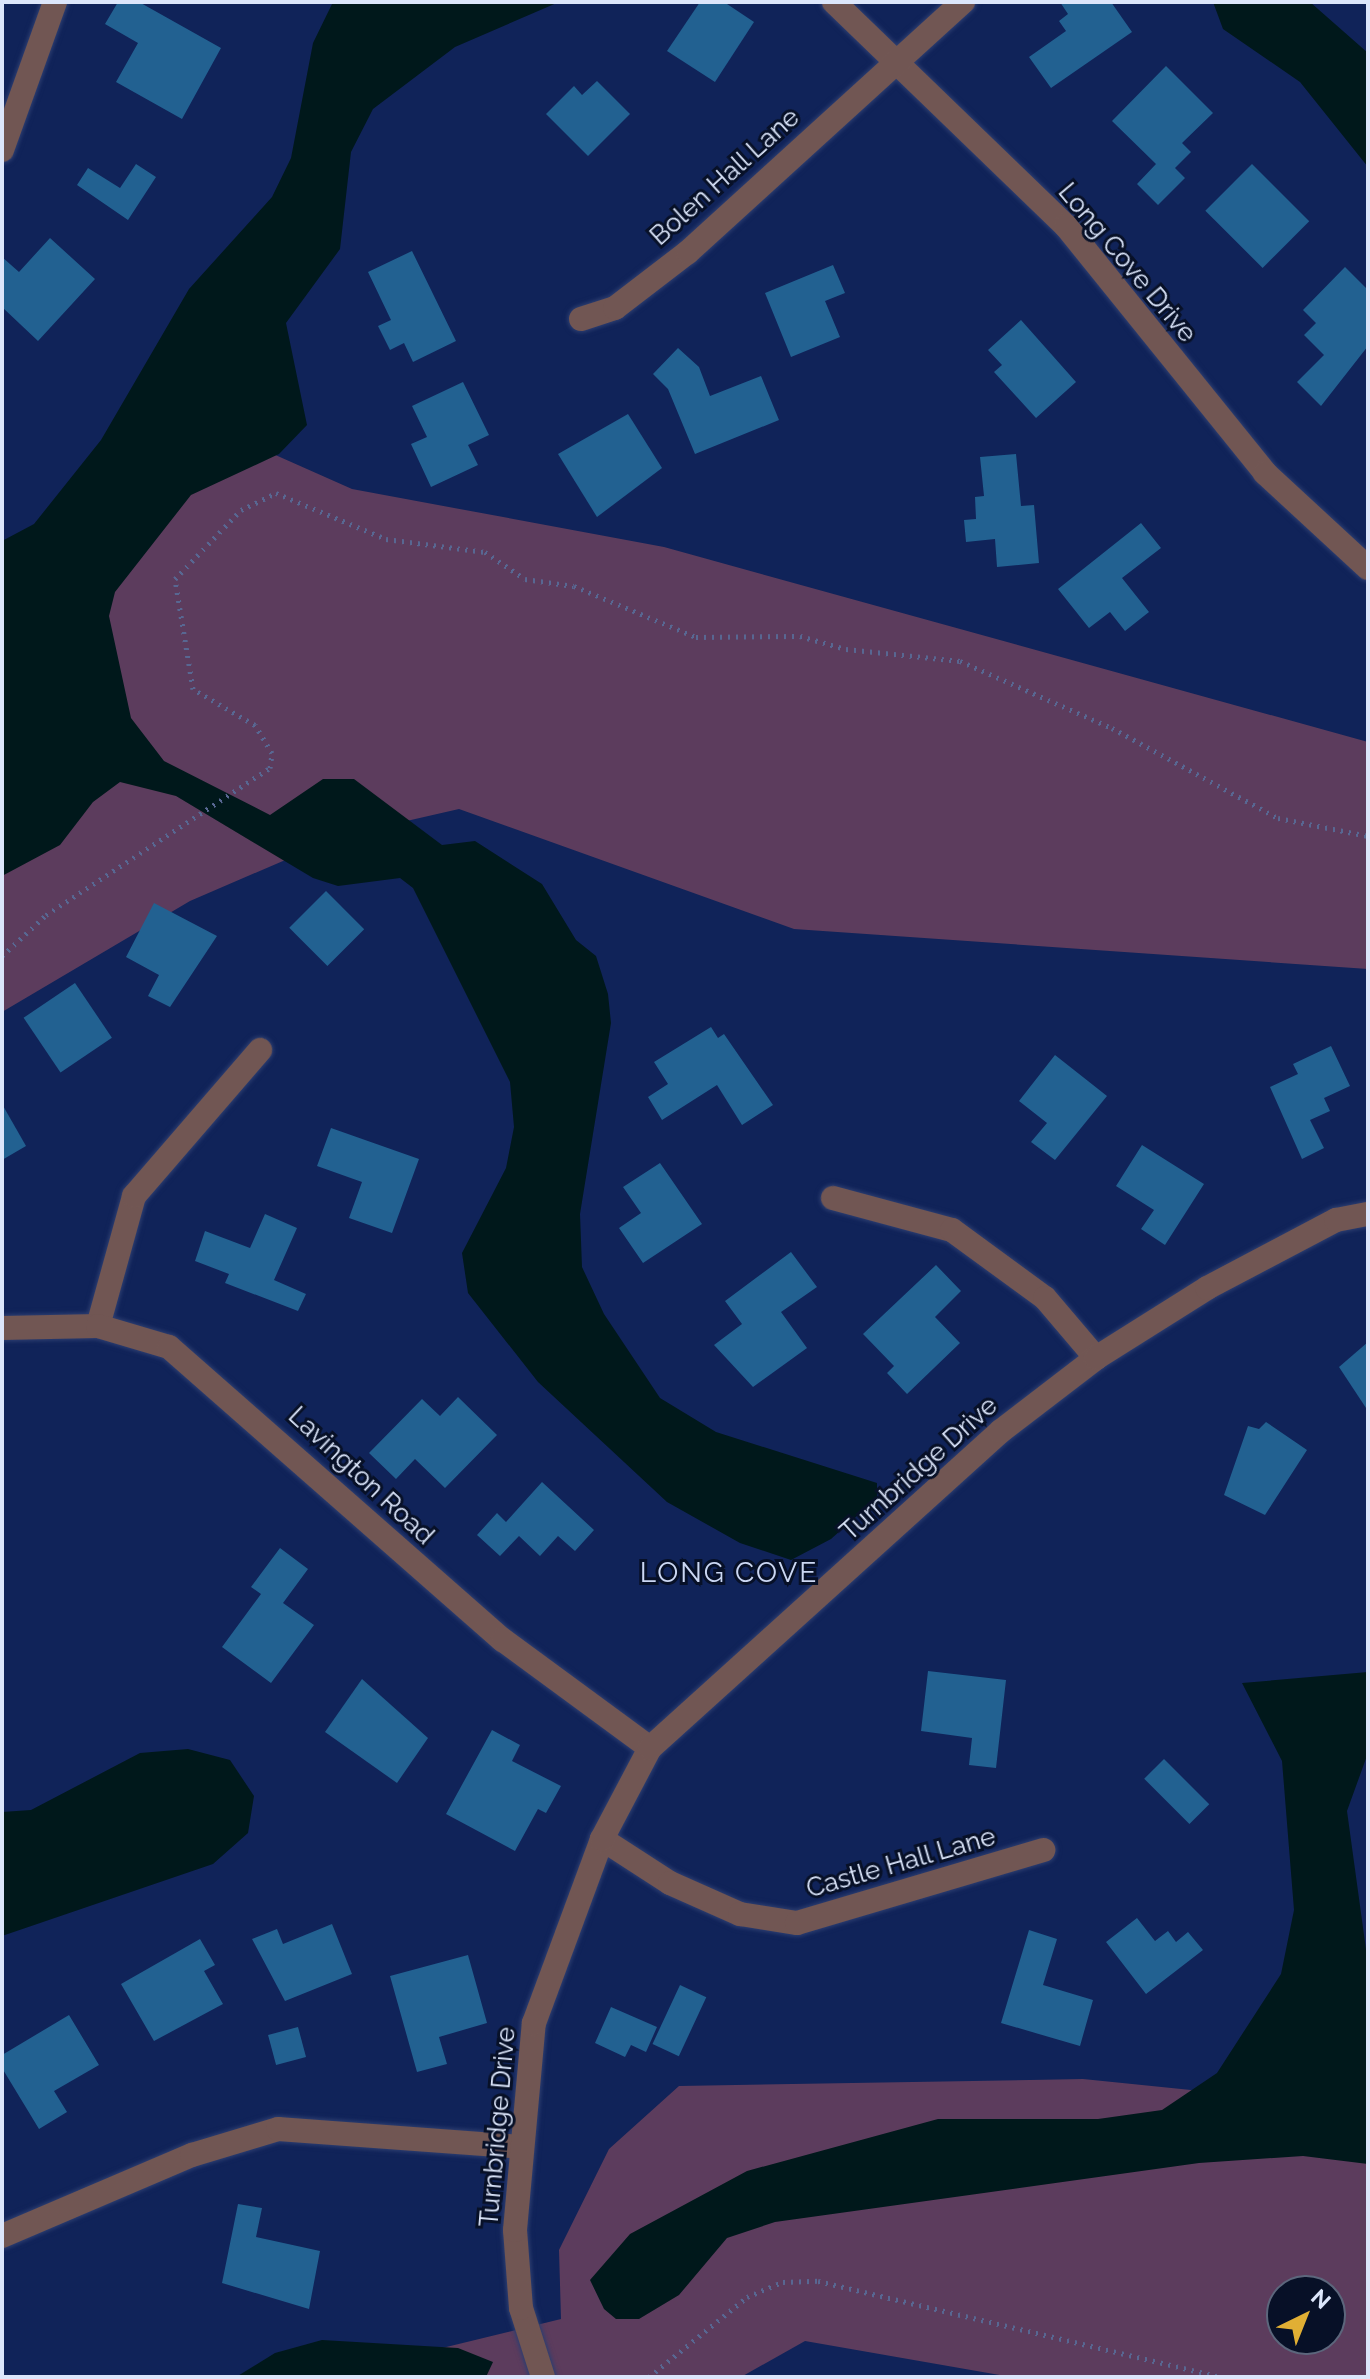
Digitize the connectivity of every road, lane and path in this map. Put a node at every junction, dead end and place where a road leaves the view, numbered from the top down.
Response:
1 (55, 2) edge
2 (834, 2) edge
3 (963, 2) edge
4 (896, 61) junction
5 (2, 150) edge
6 (581, 319) dead end
7 (1368, 568) edge
8 (1368, 836) edge
9 (2, 956) edge
10 (260, 1050) dead end
11 (833, 1198) dead end
12 (1368, 1214) edge
13 (98, 1326) junction
14 (2, 1328) edge
15 (1096, 1358) junction
16 (650, 1748) junction
17 (602, 1839) junction
18 (1043, 1850) dead end
19 (521, 2147) junction
20 (2, 2236) edge
21 (543, 2377) edge
22 (649, 2377) edge
23 (1221, 2377) edge

1 - 5 street
2 - 4 street, Long Cove Drive
3 - 4 street, Bolen Hall Lane
4 - 6 street, Bolen Hall Lane
4 - 7 street, Long Cove Drive
8 - 9 path
10 - 13 street
11 - 15 street
12 - 15 street, Turnbridge Drive
13 - 14 street, Lavington Road
13 - 16 street, Lavington Road
15 - 16 street, Turnbridge Drive
16 - 17 street, Turnbridge Drive
17 - 18 street, Castle Hall Lane
17 - 19 street, Turnbridge Drive
19 - 20 street
19 - 21 street, Turnbridge Drive
22 - 23 path

